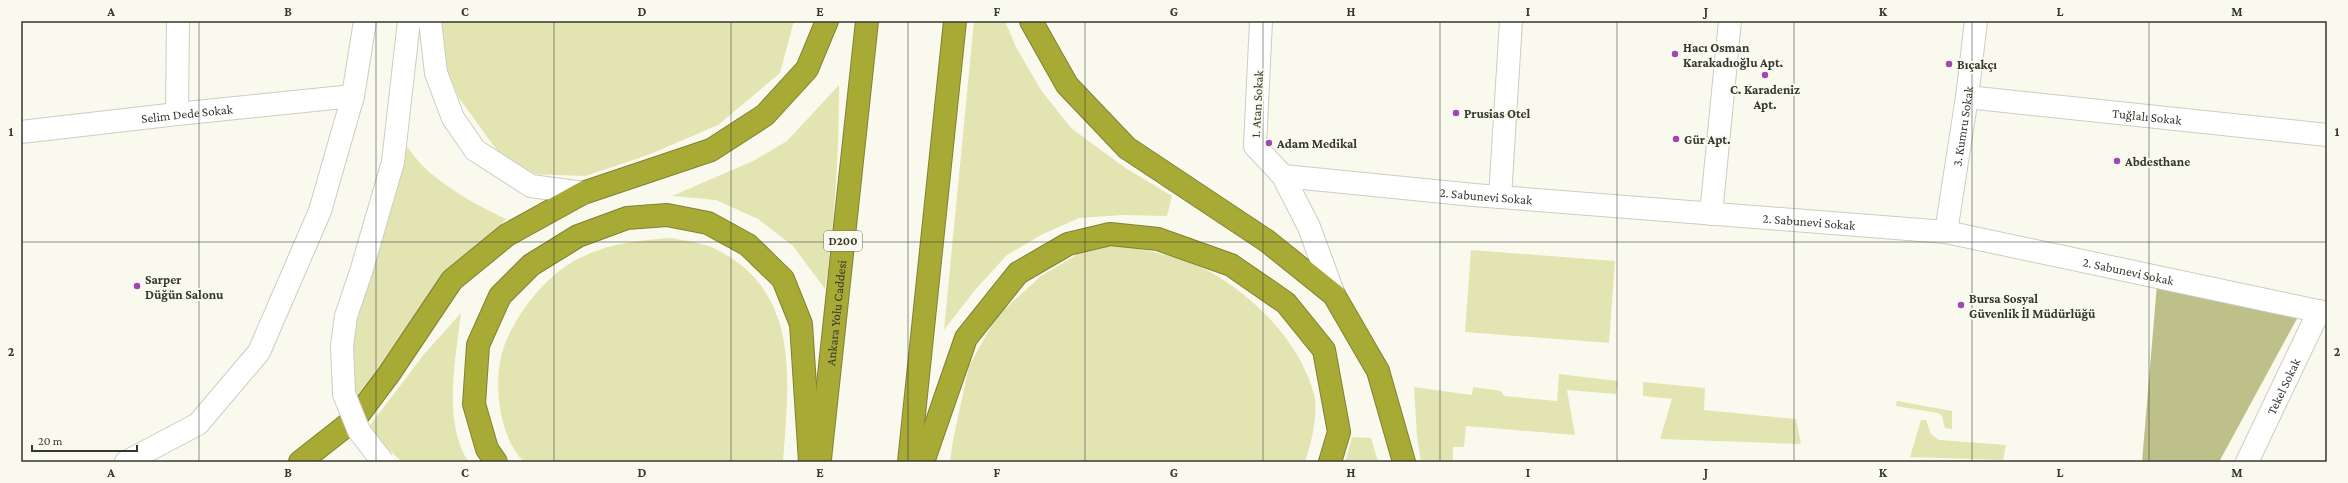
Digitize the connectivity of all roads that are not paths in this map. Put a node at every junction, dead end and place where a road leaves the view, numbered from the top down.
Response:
1 (178, 21) edge
2 (365, 21) edge
3 (409, 21) edge
4 (430, 21) edge
5 (827, 21) edge
6 (867, 21) edge
7 (955, 21) edge
8 (1031, 21) edge
9 (1261, 21) edge
10 (1511, 21) edge
11 (1730, 21) edge
12 (1976, 21) edge
13 (353, 96) junction
14 (1967, 96) junction
15 (177, 114) junction
16 (21, 132) edge
17 (2327, 135) edge
18 (1284, 176) junction
19 (583, 193) junction
20 (1500, 197) junction
21 (1711, 214) junction
22 (1946, 232) junction
23 (1334, 295) junction
24 (2323, 312) edge
25 (126, 462) edge
26 (300, 462) edge
27 (383, 462) edge
28 (496, 462) edge
29 (810, 462) edge
30 (820, 462) edge
31 (909, 462) edge
32 (924, 462) edge
33 (1330, 462) edge
34 (1404, 462) edge
35 (2247, 462) edge

1 - 15 street
2 - 13 street
3 - 27 street, bridge
4 - 19 street
5 - 19 highway
6 - 30 highway, Ankara Yolu Caddesi / D200
7 - 31 highway
8 - 23 highway
9 - 18 street, 1. Atan Sokak
10 - 20 street
11 - 21 street
12 - 14 street, 3. Kumru Sokak
13 - 15 street, Selim Dede Sokak
13 - 25 street
14 - 17 street, Tuğlalı Sokak
14 - 22 street, 3. Kumru Sokak
15 - 16 street, Selim Dede Sokak
18 - 20 street, 2. Sabunevi Sokak
18 - 23 street, 1. Atan Sokak
19 - 26 highway
20 - 21 street, 2. Sabunevi Sokak
21 - 22 street, 2. Sabunevi Sokak
22 - 24 street, 2. Sabunevi Sokak
23 - 34 highway
24 - 35 street, Tekel Sokak
28 - 29 highway
32 - 33 highway

